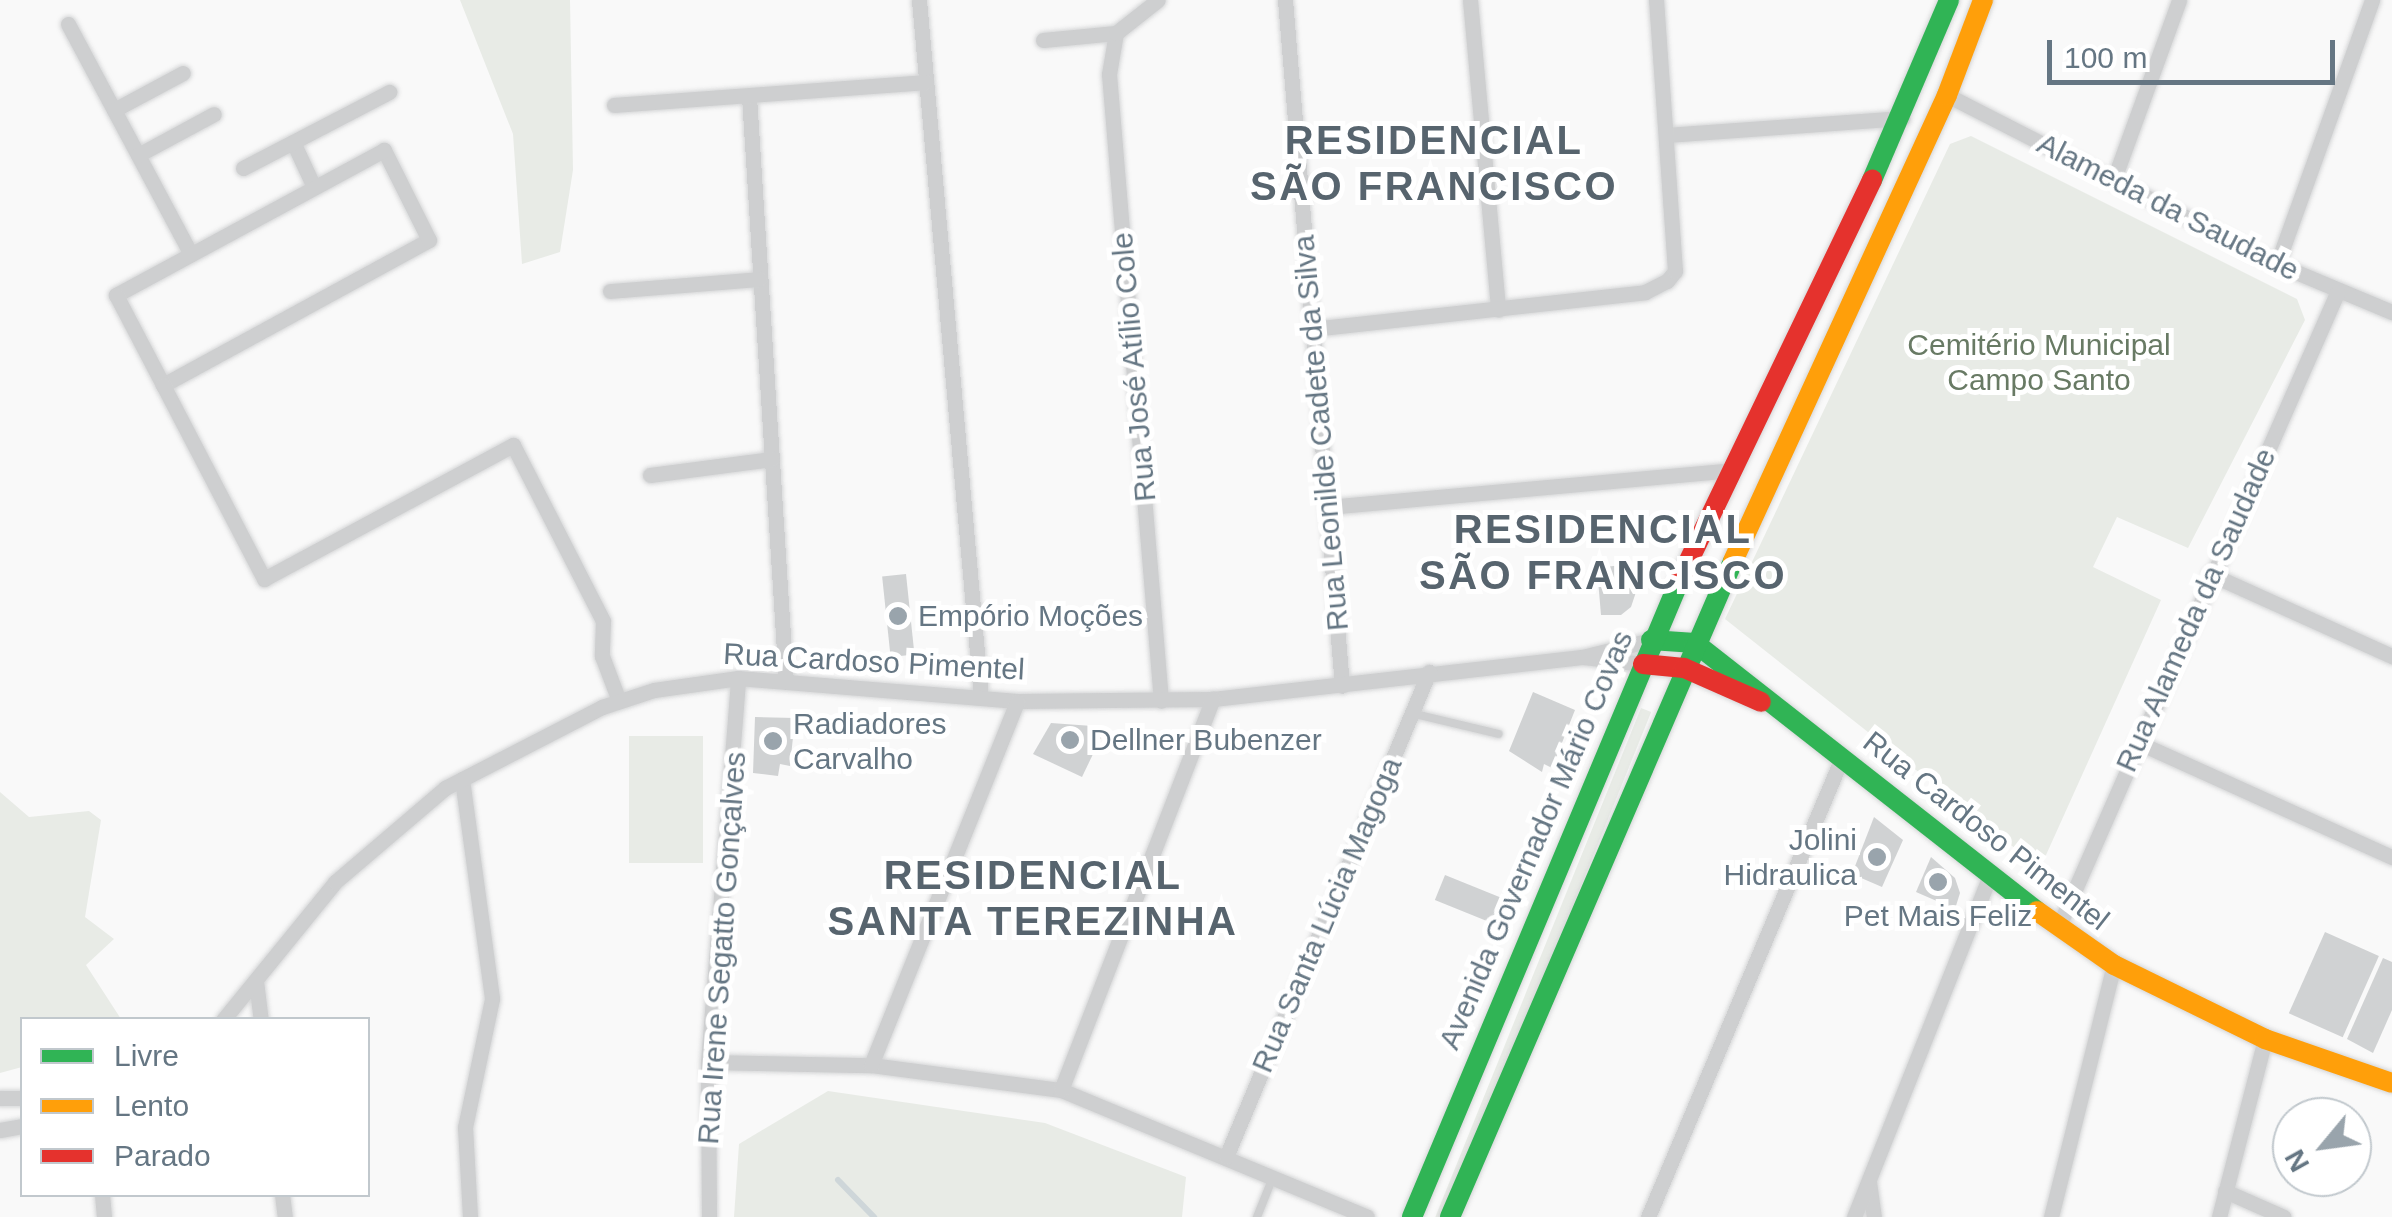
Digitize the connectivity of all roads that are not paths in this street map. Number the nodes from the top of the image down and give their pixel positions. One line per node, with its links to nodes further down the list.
1 (920, 0): 14 (street)
2 (1158, 0): 11 (street)
3 (1285, 0): 35 (street, Rua Leonilde Cadete da Silva)
4 (1470, 0): 33 (street)
5 (1656, 0): 22 (street)
6 (1949, 0): 21 (main road, Avenida Governador Mário Covas)
7 (1983, 0): 16 (main road)
8 (2179, 0): 26 (street)
9 (2372, 0): 29 (street)
10 (68, 24): 19 (street)
11 (1116, 33): 12 (street); 56 (street, Rua José Atílio Cole)
12 (1043, 40)
13 (183, 73): 19 (street)
14 (926, 82): 17 (street); 52 (street)
15 (389, 92): 23 (street)
16 (1947, 94): 26 (street, Alameda da Saudade); 43 (main road)
17 (748, 96): 18 (street); 30 (street)
18 (614, 105)
19 (114, 110): 24 (street)
20 (214, 114): 24 (street)
21 (1902, 118): 22 (street); 38 (main road, Avenida Governador Mário Covas)
22 (1668, 135): 33 (street)
23 (293, 142): 25 (street); 27 (street)
24 (138, 155): 28 (street)
25 (243, 168)
26 (2114, 179): 29 (street, Alameda da Saudade)
27 (314, 187): 28 (street); 36 (street)
28 (192, 254): 36 (street)
29 (2277, 264): 32 (street, Alameda da Saudade)
30 (760, 278): 31 (street); 37 (street)
31 (610, 291)
32 (2338, 293): 34 (street, Alameda da Saudade); 41 (street, Rua Alameda da Saudade)
33 (1498, 310): 35 (street)
34 (2392, 312)
35 (1312, 329): 40 (street, Rua Leonilde Cadete da Silva)
36 (163, 385): 55 (street)
37 (772, 459): 39 (street); 50 (street)
38 (1730, 470): 40 (street); 42 (main road, Avenida Governador Mário Covas)
39 (650, 475)
40 (1327, 507): 51 (street, Rua Leonilde Cadete da Silva)
41 (2210, 574): 44 (street); 60 (street, Rua Alameda da Saudade)
42 (1652, 640): 43 (main road, Rua Cardoso Pimentel); 45 (street, Rua Cardoso Pimentel); 46 (main road, Avenida Governador Mário Covas)
43 (1695, 643): 47 (main road); 57 (main road, Rua Cardoso Pimentel)
44 (2392, 656)
45 (1582, 657): 46 (street, Rua Cardoso Pimentel); 48 (street, Rua Cardoso Pimentel)
46 (1643, 664): 47 (main road, Rua Cardoso Pimentel); 83 (main road, Avenida Governador Mário Covas)
47 (1684, 668): 57 (main road, Rua Cardoso Pimentel); 84 (main road)
48 (1428, 672): 51 (street, Rua Cardoso Pimentel); 58 (street, Rua Santa Lúcia Magoga)
49 (738, 678): 50 (street, Rua Cardoso Pimentel); 55 (street, Rua Cardoso Pimentel); 71 (street, Rua Irene Segatto Gonçalves)
50 (786, 682): 52 (street, Rua Cardoso Pimentel)
51 (1342, 686): 53 (street, Rua Cardoso Pimentel)
52 (981, 698): 54 (street, Rua Cardoso Pimentel)
53 (1214, 699): 56 (street, Rua Cardoso Pimentel); 74 (street)
54 (1017, 700): 56 (street, Rua Cardoso Pimentel); 72 (street)
55 (619, 701): 62 (street, Rua Cardoso Pimentel)
56 (1161, 702)
57 (1773, 704): 61 (main road, Rua Cardoso Pimentel)
58 (1411, 714): 59 (lane); 75 (street, Rua Santa Lúcia Magoga)
59 (1499, 734)
60 (2137, 742): 63 (street); 65 (street, Rua Alameda da Saudade)
61 (1842, 757): 64 (main road, Rua Cardoso Pimentel); 85 (street)
62 (462, 778): 67 (street, Rua Cardoso Pimentel); 79 (street)
63 (2392, 857)
64 (1989, 877): 65 (main road, Rua Cardoso Pimentel); 77 (street)
65 (2058, 928): 66 (main road, Rua Cardoso Pimentel)
66 (2114, 965): 70 (main road, Rua Cardoso Pimentel); 88 (street)
67 (256, 980): 68 (street, Rua Cardoso Pimentel); 69 (street)
68 (225, 1017)
69 (260, 1017)
70 (2265, 1039): 73 (main road, Rua Cardoso Pimentel); 78 (street)
71 (708, 1062): 72 (street); 80 (street, Rua Irene Segatto Gonçalves)
72 (871, 1066): 74 (street)
73 (2392, 1083)
74 (1061, 1090): 75 (street)
75 (1226, 1158): 76 (street)
76 (1274, 1178): 81 (lane); 82 (street)
77 (1869, 1182): 86 (street); 87 (street)
78 (2226, 1191): 89 (street); 90 (street)
79 (470, 1217)
80 (709, 1217)
81 (1257, 1217)
82 (1367, 1217)
83 (1412, 1217)
84 (1450, 1217)
85 (1648, 1217)
86 (1854, 1217)
87 (1874, 1217)
88 (2051, 1217)
89 (2219, 1217)
90 (2284, 1217)

